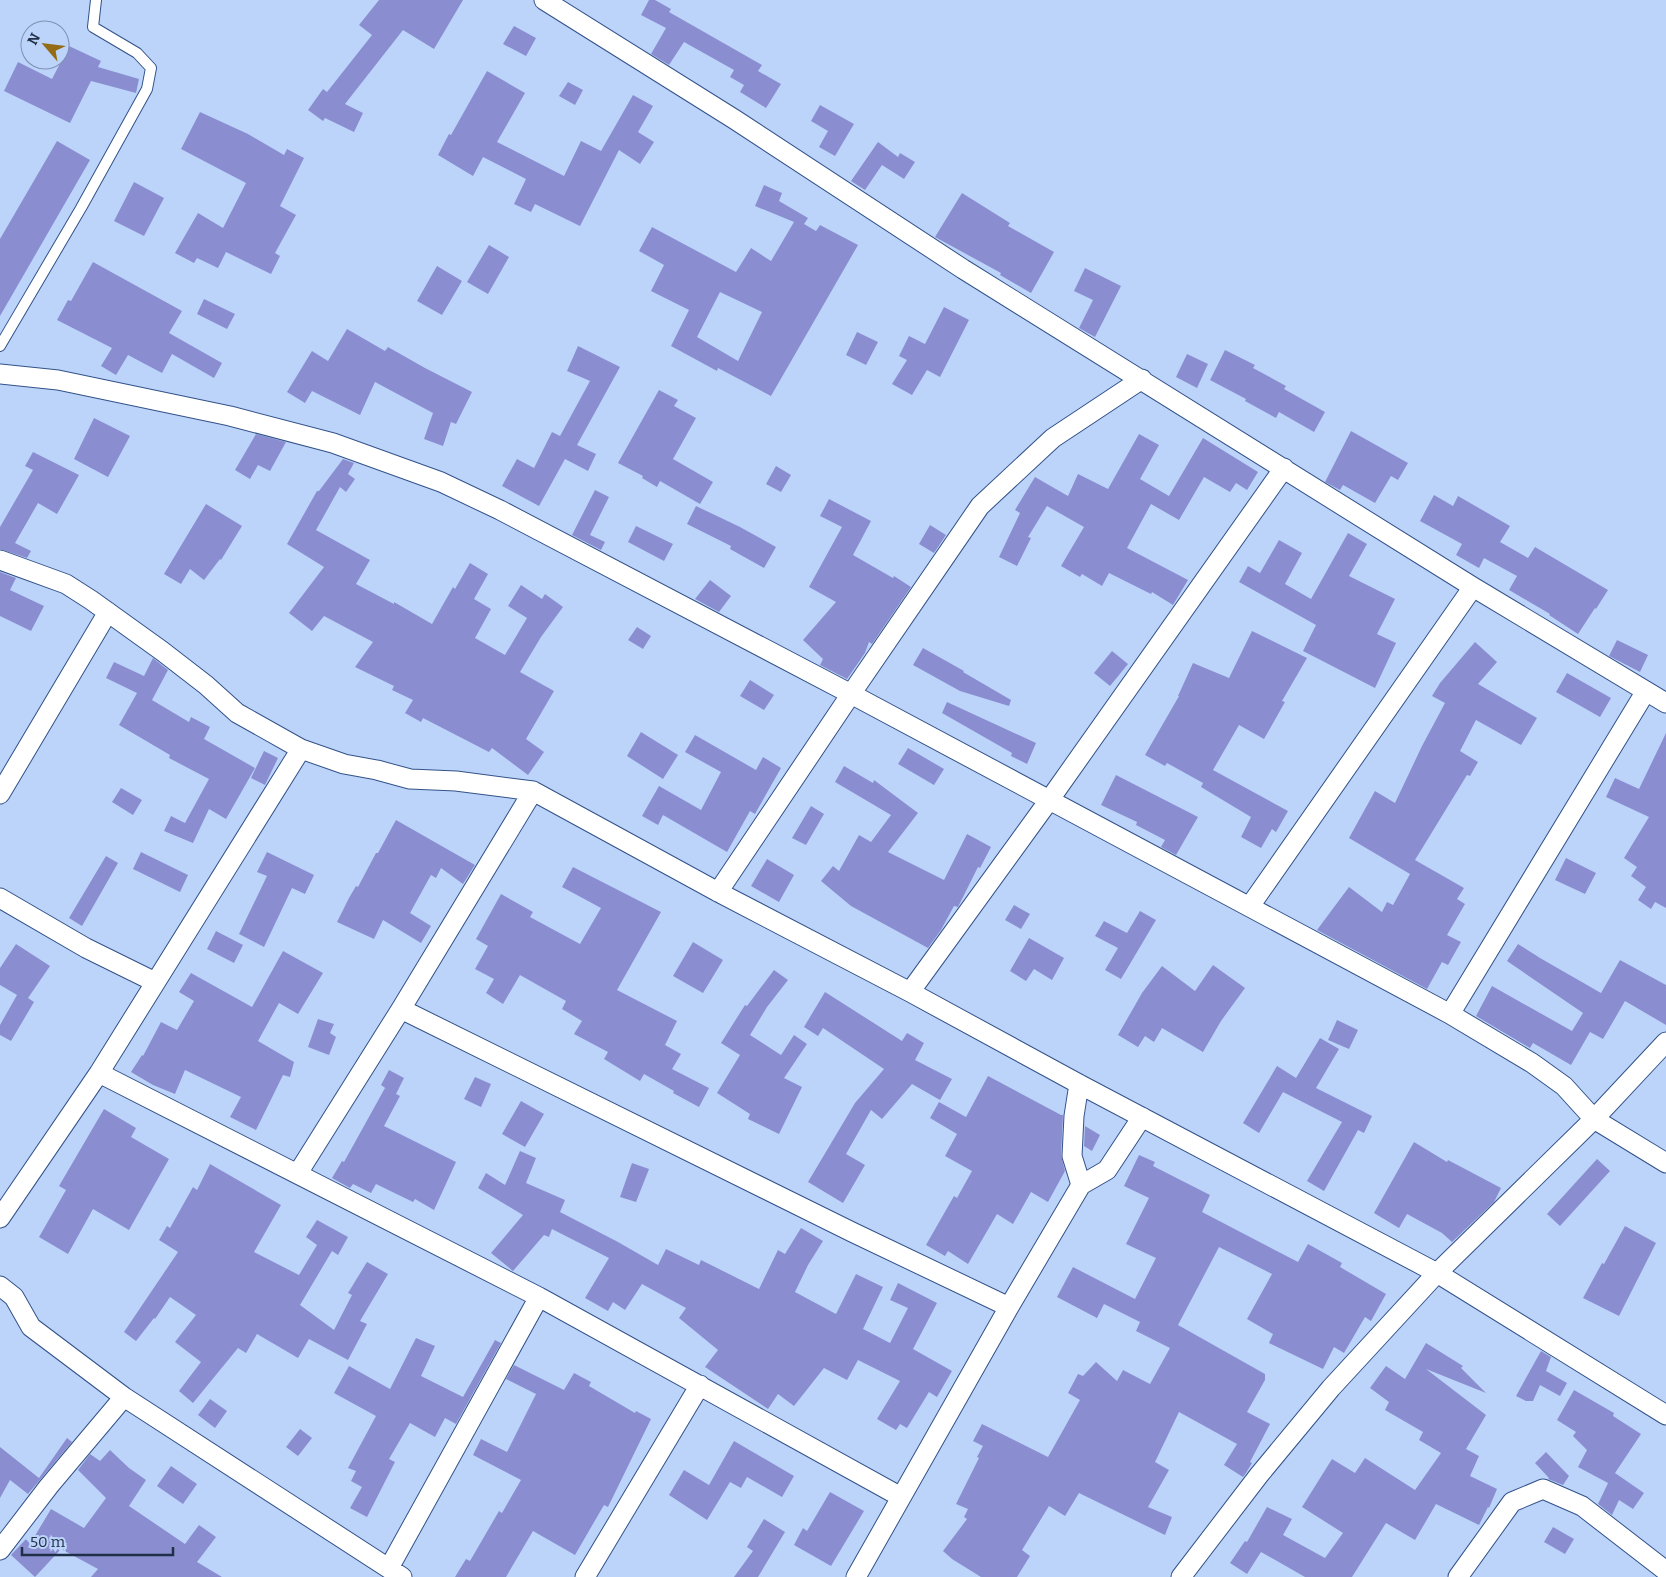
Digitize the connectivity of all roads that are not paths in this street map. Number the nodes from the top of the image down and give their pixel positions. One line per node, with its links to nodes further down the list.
1 (96, 0): 3 (lane)
2 (544, 0): 5 (street)
3 (0, 346)
4 (0, 374): 11 (street)
5 (1142, 379): 6 (street); 11 (street)
6 (1284, 468): 8 (street); 16 (street)
7 (0, 560): 9 (street)
8 (1473, 587): 10 (street); 19 (street)
9 (108, 612): 13 (street); 15 (street)
10 (1646, 691): 12 (street); 23 (street)
11 (851, 694): 16 (street); 17 (street)
12 (1666, 703)
13 (301, 748): 14 (street); 20 (street)
14 (532, 791): 17 (street); 22 (street)
15 (0, 794)
16 (1050, 799): 19 (street); 21 (street)
17 (718, 892): 21 (street)
18 (0, 898): 20 (street)
19 (1250, 906): 23 (street)
20 (155, 982): 25 (street)
21 (910, 992): 26 (street)
22 (402, 1009): 30 (street); 36 (street)
23 (1450, 1014): 28 (street)
24 (1666, 1042): 28 (street)
25 (99, 1073): 30 (street); 32 (street)
26 (1079, 1084): 27 (street); 31 (street)
27 (1142, 1117): 31 (street); 33 (street)
28 (1594, 1119): 29 (street); 33 (street)
29 (1666, 1163)
30 (298, 1173): 35 (street)
31 (1081, 1186): 36 (street)
32 (0, 1218)
33 (1437, 1273): 39 (street); 46 (street)
34 (0, 1286): 38 (street)
35 (539, 1297): 37 (street); 43 (street)
36 (1009, 1307): 40 (street)
37 (700, 1386): 40 (street); 44 (street)
38 (124, 1397): 41 (street); 43 (street)
39 (1666, 1415)
40 (901, 1497): 45 (street)
41 (0, 1550)
42 (1666, 1571): 47 (street)
43 (396, 1572)
44 (585, 1577)
45 (856, 1577)
46 (1181, 1577)
47 (1458, 1577)

